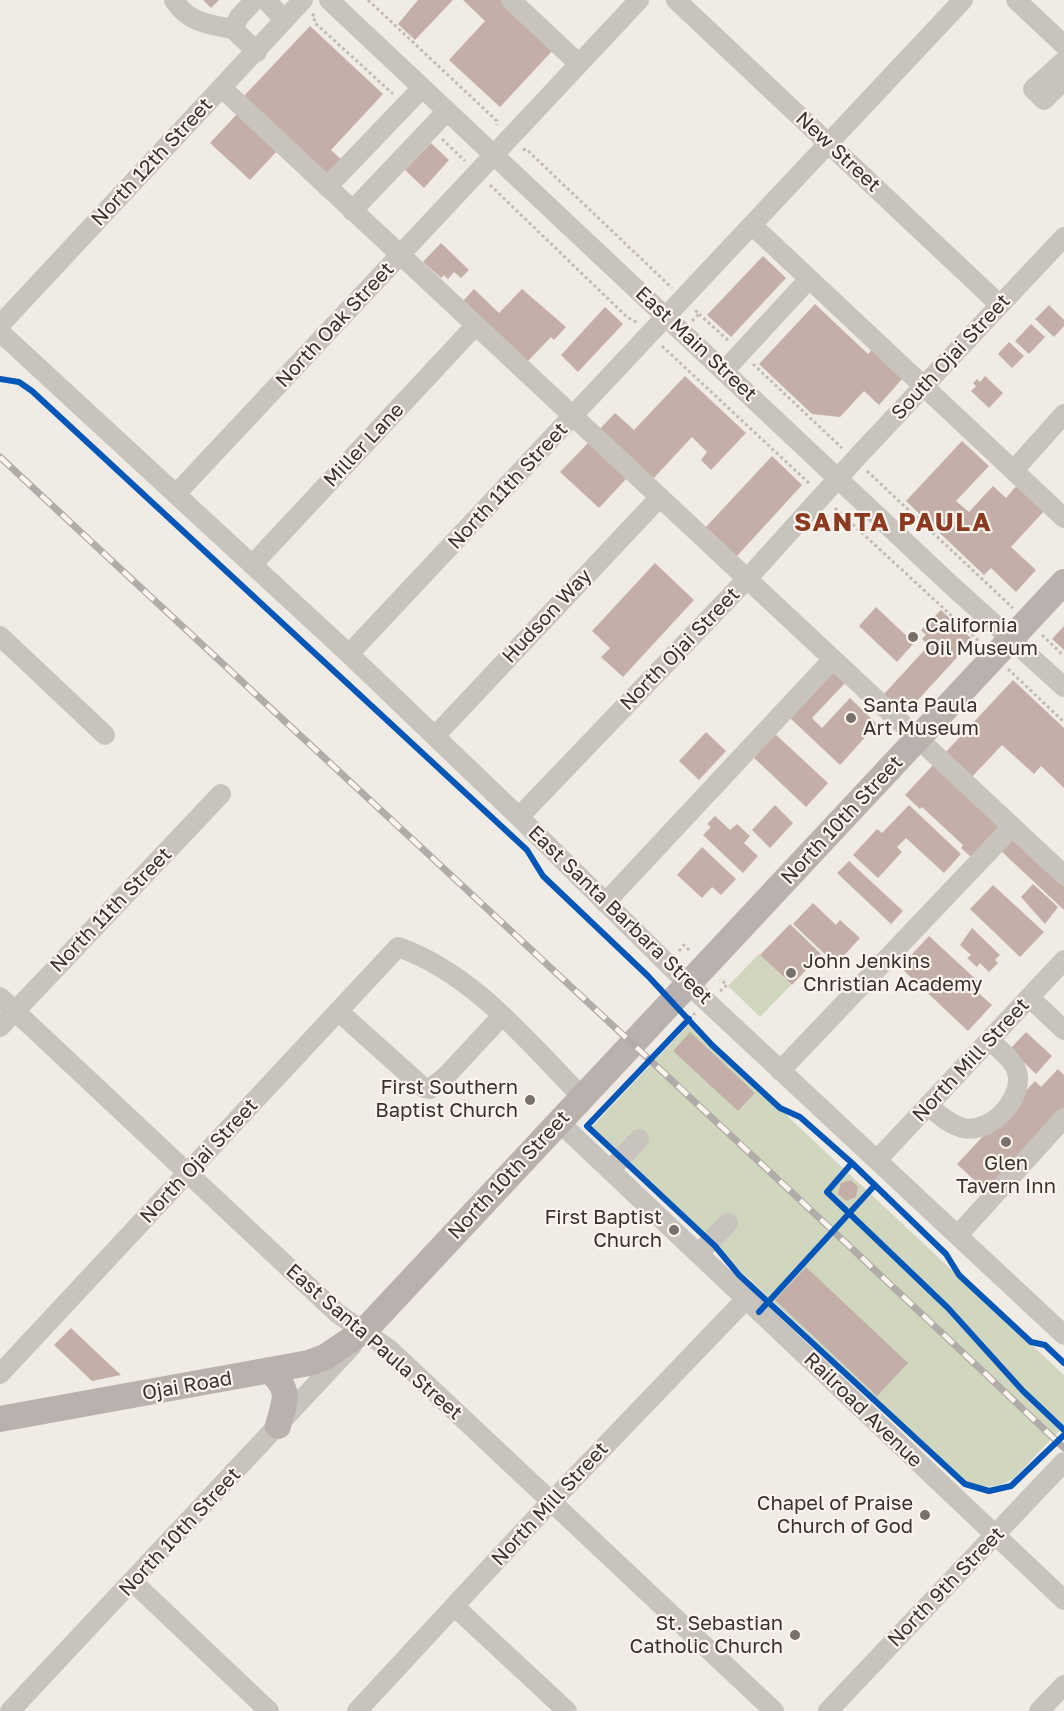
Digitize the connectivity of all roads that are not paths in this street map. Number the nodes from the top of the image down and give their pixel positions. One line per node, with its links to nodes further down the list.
1 (174, 0): 12 (street)
2 (255, 0): 12 (street)
3 (266, 0): 11 (street)
4 (303, 0): 11 (street, North 12th Street)
5 (329, 0): 19 (street, East Main Street)
6 (511, 0): 16 (street)
7 (639, 0): 16 (street, North Oak Street)
8 (676, 0): 21 (street, New Street)
9 (963, 0): 21 (street, North 11th Street)
10 (1021, 2): 13 (street)
11 (284, 20): 14 (street, North 12th Street)
12 (233, 29): 14 (street)
13 (1064, 45)
14 (257, 52): 18 (street, North 12th Street)
15 (1064, 61): 17 (street)
16 (579, 64): 22 (street, North Oak Street)
17 (1064, 80)
18 (222, 88): 23 (street); 31 (street, North 12th Street)
19 (422, 88): 20 (street, East Main Street); 23 (street)
20 (447, 111): 22 (street, East Main Street); 24 (street)
21 (829, 144): 25 (street, North 11th Street); 29 (street, New Street)
22 (494, 155): 27 (street, North Oak Street); 30 (street, East Main Street)
23 (327, 187): 24 (street)
24 (352, 211): 27 (street)
25 (753, 226): 28 (street); 30 (street, North 11th Street)
26 (1064, 237): 29 (street, South Ojai Street)
27 (401, 255): 32 (street); 40 (street, North Oak Street)
28 (809, 279): 34 (street); 35 (street)
29 (1000, 305): 35 (street, South Ojai Street)
30 (666, 317): 34 (street, East Main Street); 37 (street, North 11th Street)
31 (0, 324)
32 (476, 325): 37 (street); 43 (street, Miller Lane)
33 (0, 332): 40 (street, East Santa Barbara Street)
34 (724, 371): 39 (street, East Main Street)
35 (923, 386): 38 (street); 39 (street, South Ojai Street)
36 (1064, 414): 38 (street)
37 (573, 416): 41 (street); 48 (street, North 11th Street)
38 (1014, 470): 42 (street)
39 (838, 478): 44 (street, North Ojai Street); 47 (street, East Main Street)
40 (176, 494): 43 (street, East Santa Barbara Street)
41 (660, 497): 44 (street); 52 (street, Hudson Way)
42 (1064, 518)
43 (252, 565): 48 (street, East Santa Barbara Street)
44 (747, 579): 49 (street); 55 (street, North Ojai Street)
45 (1064, 582): 47 (main road, North 10th Street)
46 (0, 636): 51 (street)
47 (1002, 648): 50 (street, East Main Street); 53 (main road, North 10th Street)
48 (349, 654): 52 (street, East Santa Barbara Street)
49 (833, 659): 53 (street); 58 (street)
50 (1064, 687)
51 (105, 735)
52 (435, 736): 55 (street, East Santa Barbara Street)
53 (916, 740): 56 (street); 60 (main road, North 10th Street)
54 (221, 794): 63 (street, North 11th Street)
55 (519, 816): 58 (street, East Santa Barbara Street)
56 (1012, 827): 57 (street); 69 (street)
57 (1064, 875)
58 (605, 903): 60 (street, East Santa Barbara Street)
59 (1064, 960): 62 (street, North Mill Street)
60 (679, 992): 69 (street, East Santa Barbara Street); 70 (main road, North 10th Street)
61 (0, 997): 63 (street, East Santa Paula Street)
62 (1030, 998): 67 (street); 68 (street, North Mill Street)
63 (15, 1011): 66 (street, North 11th Street); 77 (street, East Santa Paula Street)
64 (338, 1011): 65 (street, North Ojai Street); 65 (street); 77 (street, North Ojai Street)
65 (501, 1017): 70 (street)
66 (0, 1027)
67 (1064, 1030)
68 (989, 1040): 71 (street, North Mill Street); 71 (street)
69 (780, 1071): 75 (street, East Santa Barbara Street)
70 (582, 1097): 73 (main road, North 10th Street)
71 (928, 1105): 75 (street, North Mill Street)
72 (1064, 1118): 79 (street)
73 (558, 1121): 76 (street, Railroad Avenue); 82 (main road, North 10th Street)
74 (639, 1139): 76 (street)
75 (878, 1159): 79 (street, East Santa Barbara Street)
76 (611, 1169): 80 (street, Railroad Avenue)
77 (188, 1173): 82 (street, East Santa Paula Street); 85 (street, North Ojai Street)
78 (728, 1223): 80 (street)
79 (958, 1235): 83 (street, East Santa Barbara Street)
80 (699, 1253): 81 (street, Railroad Avenue)
81 (746, 1299): 89 (street, North Mill Street); 90 (street, Railroad Avenue)
82 (364, 1330): 84 (main road, Ojai Road); 87 (street, North 10th Street); 89 (street, East Santa Paula Street)
83 (1064, 1335)
84 (269, 1370): 86 (main road, Ojai Road); 87 (main road)
85 (0, 1374)
86 (0, 1419)
87 (278, 1426): 91 (street, North 10th Street)
88 (1064, 1462): 90 (street, North 9th Street)
89 (551, 1502): 93 (street, North Mill Street); 99 (street, East Santa Paula Street)
90 (995, 1536): 92 (street, Railroad Avenue); 100 (street, North 9th Street)
91 (133, 1582): 95 (street, North 10th Street); 96 (street)
92 (1064, 1600)
93 (453, 1606): 97 (street, North Mill Street); 98 (street)
94 (1064, 1685): 101 (street)
95 (10, 1711)
96 (268, 1711)
97 (357, 1711)
98 (567, 1711)
99 (774, 1711)
100 (828, 1711)
101 (1039, 1711)

